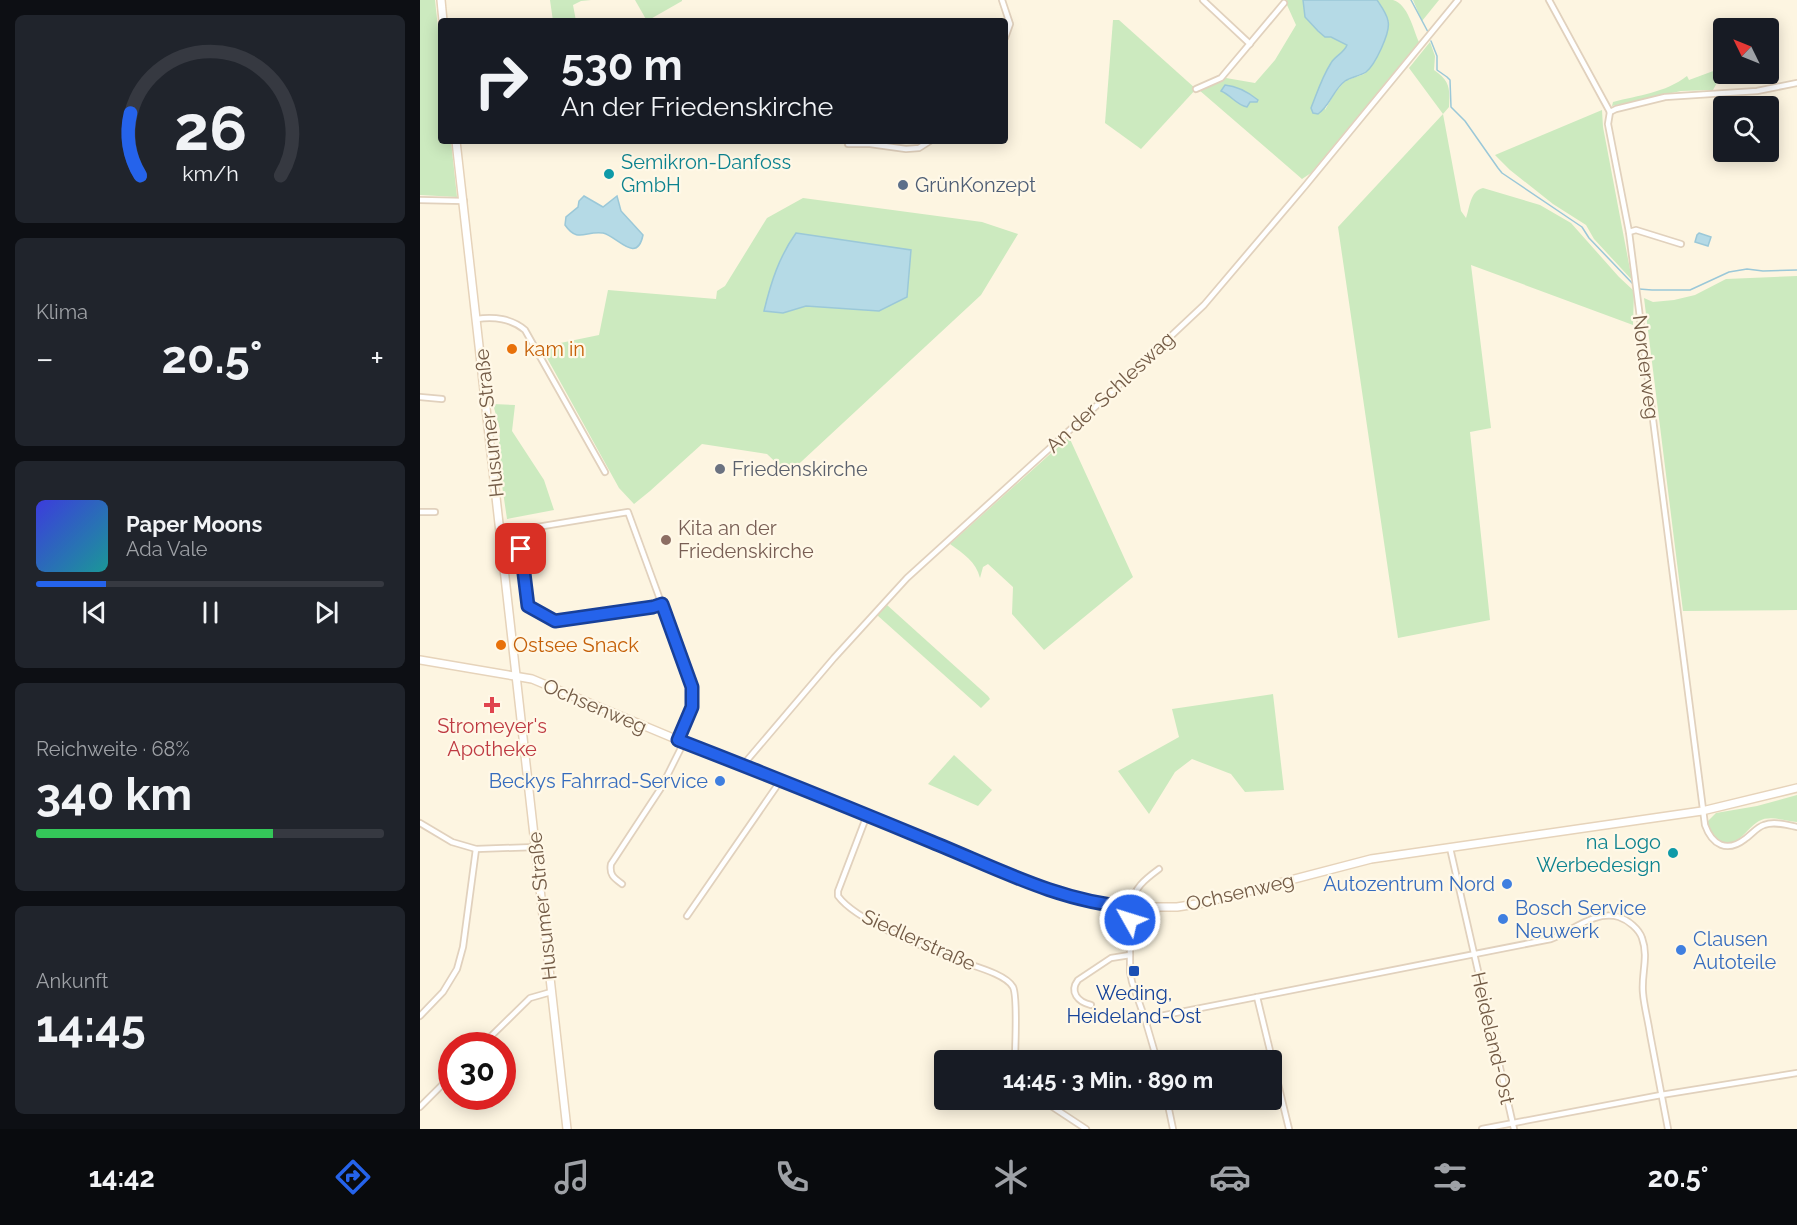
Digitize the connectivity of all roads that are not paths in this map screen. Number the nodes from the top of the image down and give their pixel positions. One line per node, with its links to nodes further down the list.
1 (441, 0): 7 (main road)
2 (1002, 0): 8 (street)
3 (1203, 0): 9 (street)
4 (1458, 0): 32 (street, An der Schleswag)
5 (1549, 0): 12 (street)
6 (1284, 3): 9 (street)
7 (443, 18)
8 (1008, 18)
9 (1250, 44): 11 (street)
10 (1797, 83): 12 (street)
11 (1196, 89)
12 (1610, 112): 20 (street, Norderweg)
13 (456, 144): 19 (main road, Husumer Straße)
14 (848, 144): 16 (street)
15 (870, 144): 17 (street)
16 (870, 144)
17 (925, 144)
18 (420, 200): 19 (street)
19 (464, 201): 22 (main road, Husumer Straße)
20 (1629, 232): 21 (street); 35 (street, Norderweg)
21 (1681, 244)
22 (477, 319): 25 (street); 30 (main road, Husumer Straße)
23 (420, 397): 24 (street)
24 (442, 399)
25 (605, 472)
26 (420, 512): 27 (street)
27 (435, 512)
28 (662, 604): 28 (street); 31 (street)
29 (420, 660): 30 (main road, Ochsenweg)
30 (516, 676): 31 (main road, Ochsenweg); 39 (main road, Husumer Straße)
31 (681, 741): 32 (main road, Ochsenweg); 43 (street)
32 (742, 765): 33 (main road, Ochsenweg)
33 (781, 780): 36 (main road, Ochsenweg); 45 (street)
34 (1797, 788): 35 (main road, Ochsenweg)
35 (1702, 811): 38 (street); 40 (main road, Ochsenweg)
36 (867, 815): 44 (main road, Ochsenweg); 54 (street, Siedlerstraße)
37 (420, 823): 41 (street)
38 (1797, 827)
39 (536, 847): 41 (street); 48 (main road, Husumer Straße)
40 (1450, 848): 44 (main road, Ochsenweg); 46 (street, Heideland-Ost)
41 (476, 849): 51 (street)
42 (1159, 869): 44 (street)
43 (622, 884)
44 (1130, 907): 47 (street)
45 (687, 916)
46 (1474, 954): 49 (street, Heideland-Ost); 58 (street); 62 (street, Heideland-Ost)
47 (1130, 956): 50 (street); 52 (street)
48 (551, 992): 53 (street); 63 (main road, Husumer Straße)
49 (1257, 997): 52 (street, Heideland-Ost); 66 (street)
50 (1091, 1005)
51 (420, 1016)
52 (1145, 1019): 55 (street)
53 (495, 1032)
54 (1015, 1050)
55 (1153, 1050)
56 (1797, 1073): 58 (street)
57 (438, 1089): 59 (street)
58 (1662, 1095): 62 (street); 68 (street)
59 (420, 1107)
60 (1057, 1110): 64 (street)
61 (1169, 1110): 65 (street)
62 (1513, 1126): 67 (street, Heideland-Ost)
63 (567, 1129)
64 (1086, 1129)
65 (1173, 1129)
66 (1289, 1129)
67 (1482, 1129)
68 (1668, 1129)

